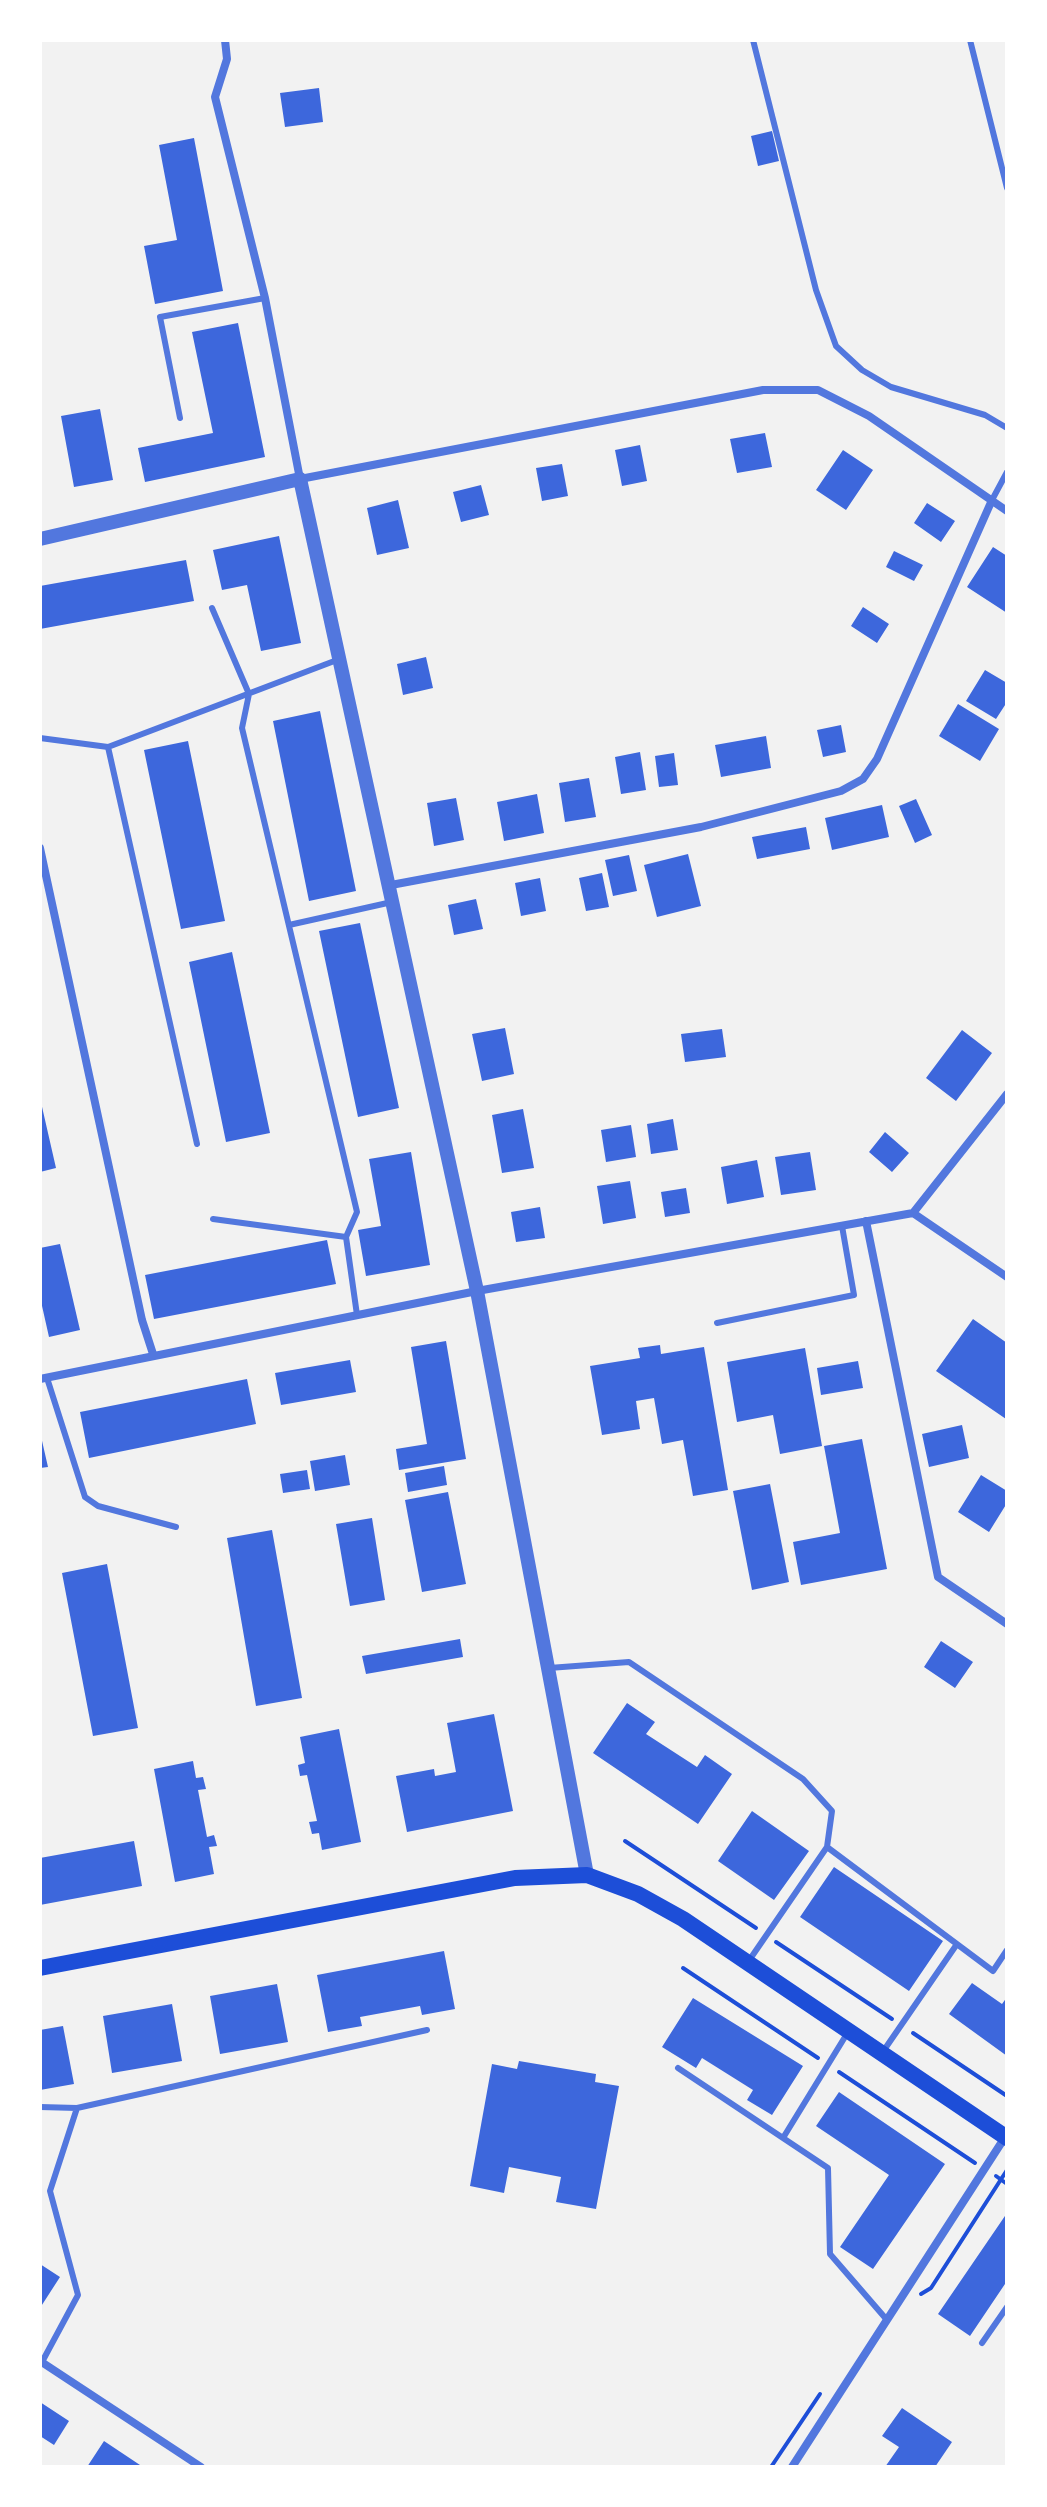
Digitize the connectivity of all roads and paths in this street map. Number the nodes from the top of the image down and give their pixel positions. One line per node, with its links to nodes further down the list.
1 (225, 40): 5 (street)
2 (753, 40): 7 (lane)
3 (970, 40): 4 (lane)
4 (1007, 188)
5 (265, 298): 6 (lane); 9 (street)
6 (180, 418)
7 (1007, 428)
8 (1007, 472): 10 (lane)
9 (300, 479): 10 (street); 12 (street); 14 (street)
10 (992, 500): 11 (street); 19 (street)
11 (1007, 511)
12 (40, 539)
13 (212, 608): 15 (lane)
14 (341, 659): 15 (lane); 19 (street)
15 (249, 694): 17 (lane); 21 (lane)
16 (40, 738): 17 (lane)
17 (108, 747): 23 (lane)
18 (40, 848): 33 (street)
19 (391, 885): 20 (street)
20 (395, 902): 21 (lane); 30 (street)
21 (289, 925): 28 (lane)
22 (1007, 1094): 24 (street)
23 (197, 1144)
24 (913, 1213): 26 (street); 29 (street)
25 (213, 1219): 28 (lane)
26 (866, 1221): 27 (street); 36 (street)
27 (842, 1226): 30 (street); 32 (lane)
28 (346, 1237): 31 (lane)
29 (1007, 1277)
30 (477, 1291): 31 (street); 37 (street)
31 (357, 1315): 33 (street)
32 (717, 1323)
33 (153, 1354): 34 (street)
34 (44, 1378): 35 (lane)
35 (176, 1527)
36 (1007, 1624)
37 (549, 1668): 39 (lane); 40 (street)
38 (625, 1841): 41 (path)
39 (827, 1847): 41 (lane); 42 (lane)
40 (587, 1875): 44 (main road); 45 (main road)
41 (767, 1935): 44 (lane); 47 (path)
42 (957, 1944): 43 (lane); 47 (lane)
43 (1007, 1950)
44 (748, 1962): 49 (main road)
45 (40, 1968)
46 (683, 1968): 51 (path)
47 (901, 2025): 50 (lane); 53 (path)
48 (427, 2030): 55 (lane)
49 (849, 2031): 50 (main road); 51 (lane)
50 (882, 2053): 56 (main road)
51 (828, 2065): 57 (lane); 58 (path)
52 (678, 2068): 57 (lane)
53 (1007, 2096)
54 (40, 2107): 55 (lane)
55 (77, 2108): 66 (lane)
56 (1006, 2136): 58 (street)
57 (783, 2138): 64 (lane)
58 (985, 2169): 60 (path); 63 (street)
59 (1007, 2170): 60 (path)
60 (1001, 2179): 61 (path); 63 (path)
61 (1007, 2184)
62 (1007, 2307): 65 (lane)
63 (894, 2309): 64 (street)
64 (887, 2320): 68 (street)
65 (982, 2343)
66 (41, 2362): 67 (street)
67 (201, 2467)
68 (792, 2467)

